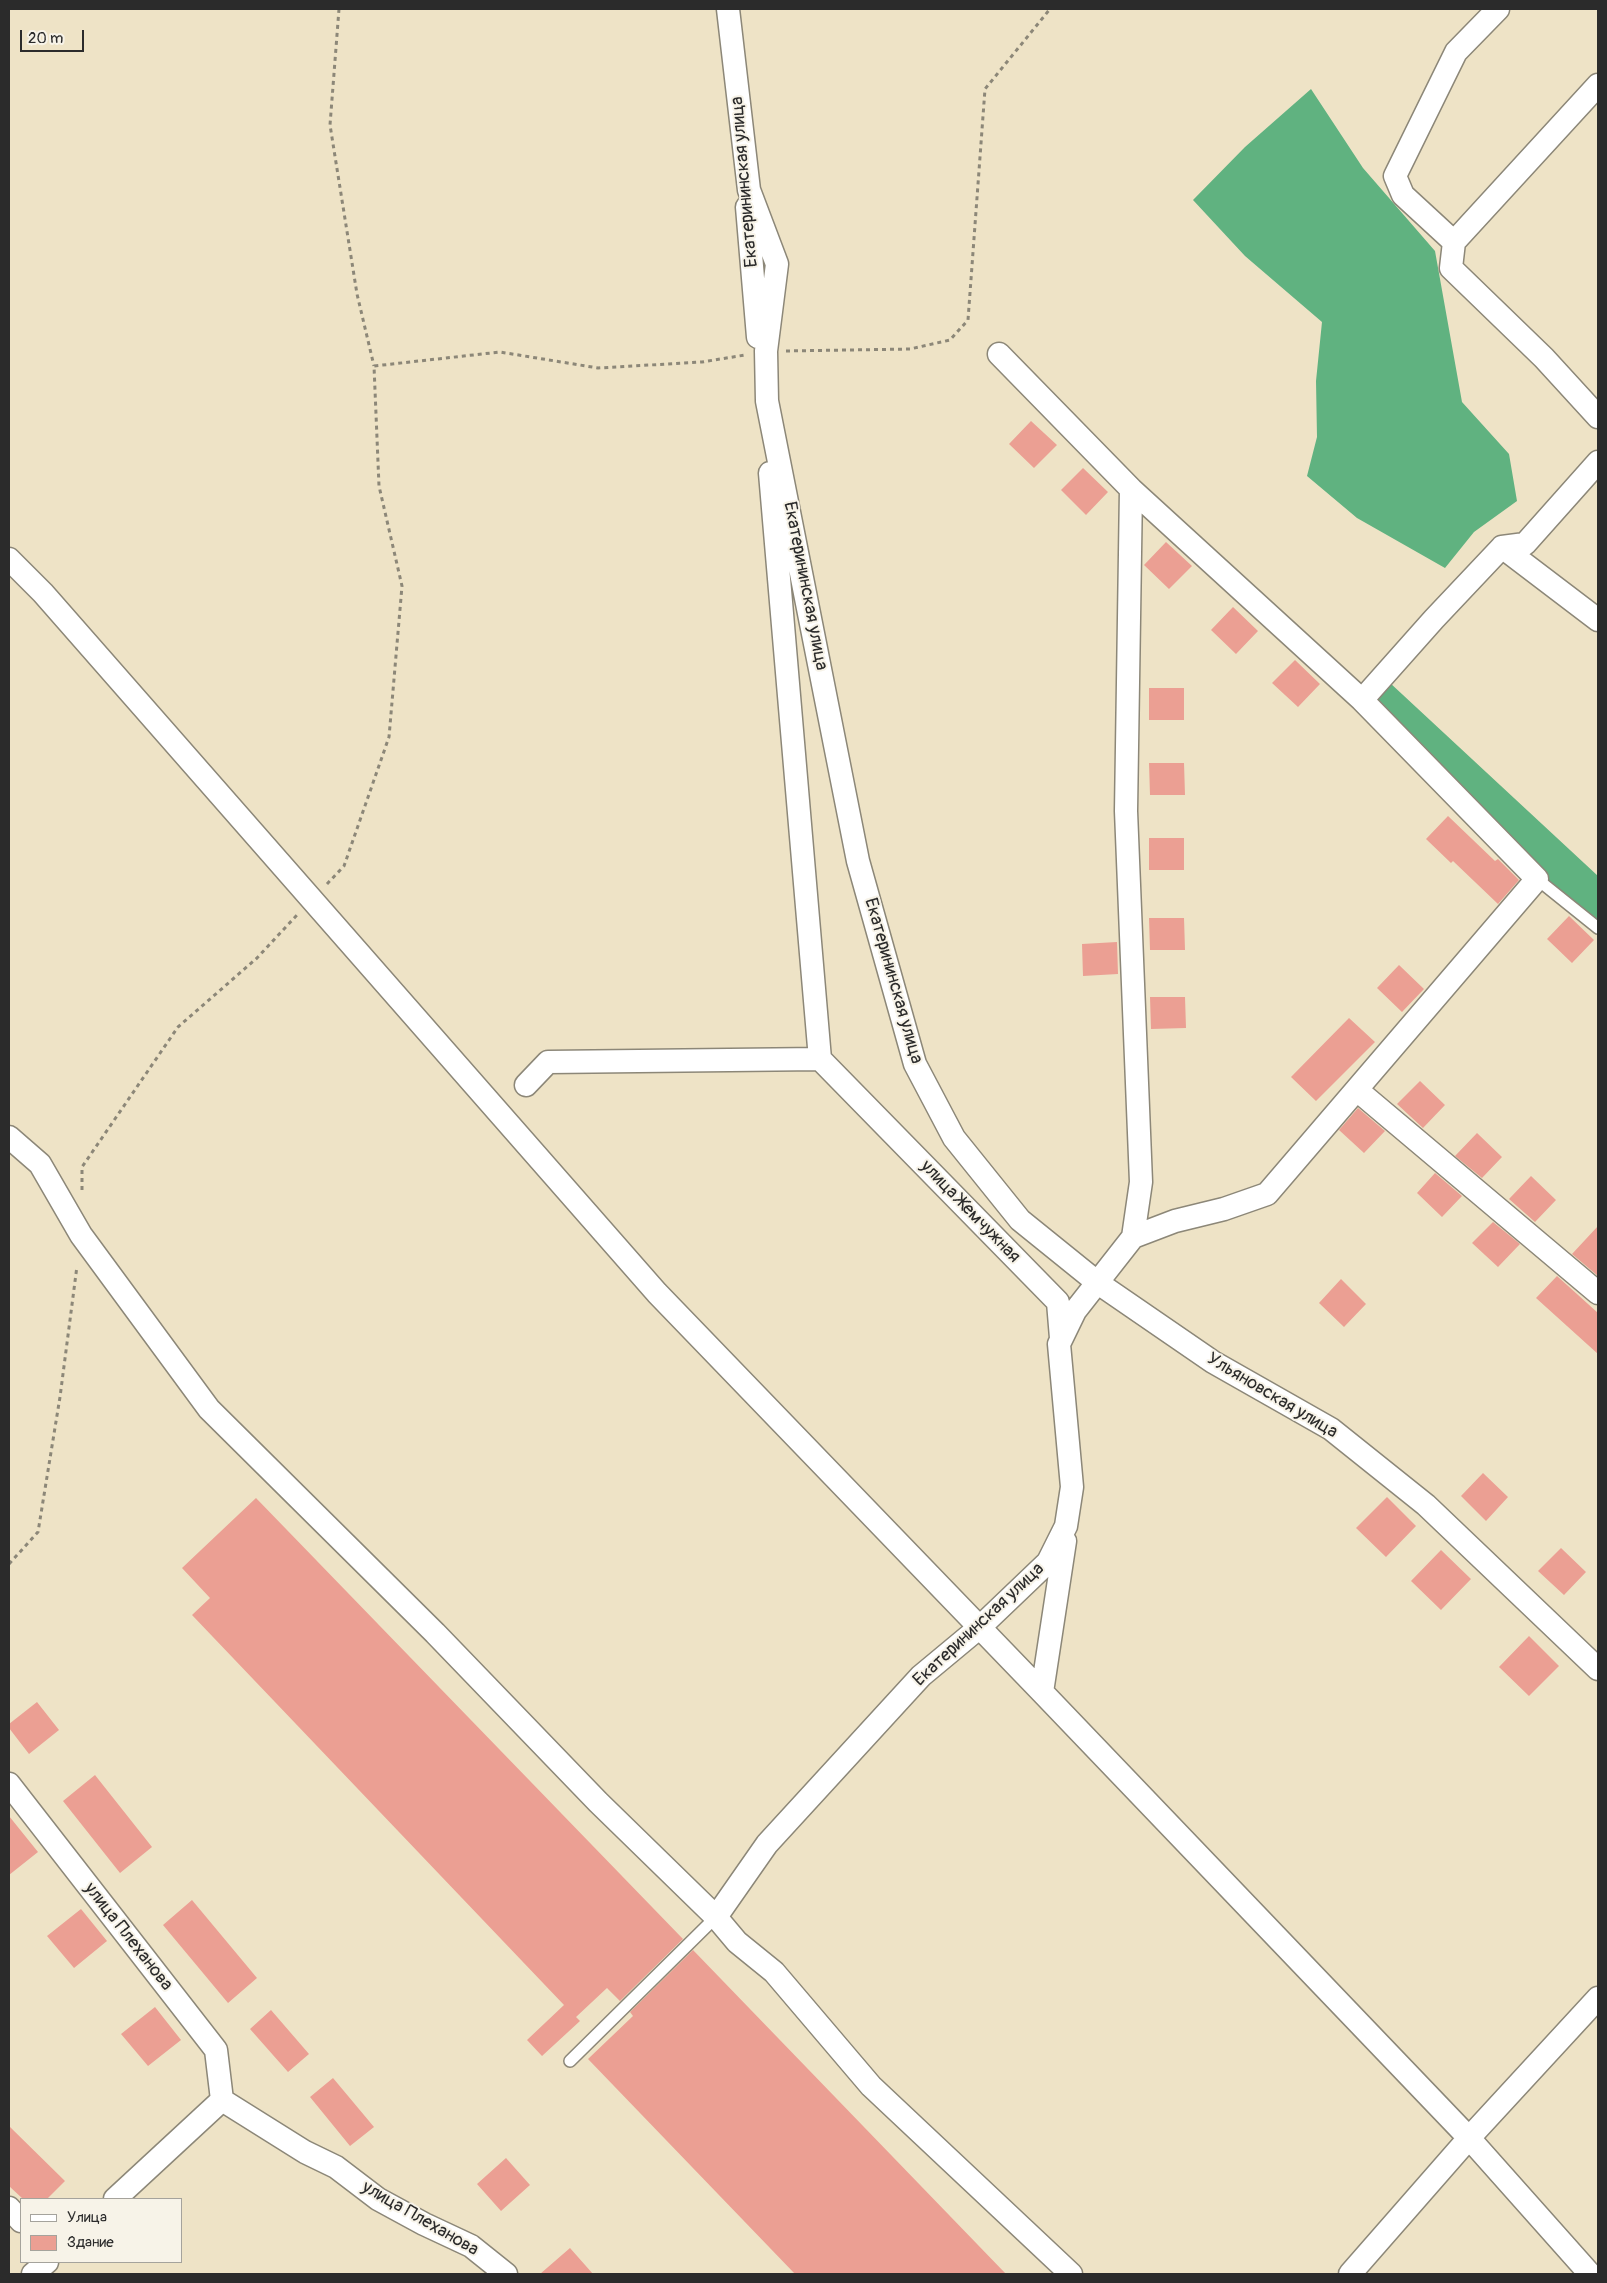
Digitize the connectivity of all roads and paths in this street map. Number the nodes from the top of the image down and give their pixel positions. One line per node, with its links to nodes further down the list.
1 (339, 9): 9 (path)
2 (729, 9): 7 (street, Екатерининская улица); 20 (street, Екатерининская улица)
3 (1050, 9): 7 (path)
4 (1498, 9): 6 (street)
5 (1598, 85): 6 (street)
6 (1454, 242): 10 (street)
7 (766, 351): 9 (path); 25 (street, Екатерининская улица)
8 (999, 354): 12 (street)
9 (374, 366): 18 (path)
10 (1598, 417)
11 (1598, 462): 13 (street)
12 (1131, 489): 16 (street); 27 (street)
13 (1502, 547): 15 (street); 16 (street)
14 (9, 559): 18 (street)
15 (1598, 620)
16 (1362, 700): 17 (street)
17 (1537, 879): 19 (lane); 22 (street)
18 (312, 900): 24 (path); 32 (street)
19 (1598, 928)
20 (820, 1059): 21 (street); 30 (street, улица Жемчужная)
21 (526, 1084)
22 (1357, 1090): 27 (street); 29 (street)
23 (9, 1137): 26 (street)
24 (82, 1196)
25 (1020, 1220): 28 (street, Ульяновская улица)
26 (81, 1235): 31 (path); 36 (street)
27 (1133, 1237): 28 (street, Екатерининская улица)
28 (1098, 1283): 30 (street, Екатерининская улица); 33 (street, Ульяновская улица)
29 (1598, 1293)
30 (1072, 1487): 32 (street, Екатерининская улица); 34 (street, улица Жемчужная)
31 (9, 1564)
32 (980, 1628): 34 (street); 36 (street, Екатерининская улица)
33 (1598, 1669)
34 (1042, 1692): 40 (street)
35 (9, 1784): 39 (street, улица Плеханова)
36 (716, 1918): 38 (lane); 47 (street)
37 (1598, 1998): 40 (street)
38 (570, 2061)
39 (222, 2100): 41 (street); 46 (street, улица Плеханова)
40 (1469, 2138): 48 (street); 49 (street)
41 (116, 2198)
42 (9, 2208): 43 (street)
43 (20, 2219)
44 (47, 2263): 45 (street)
45 (33, 2274)
46 (506, 2274)
47 (1071, 2274)
48 (1350, 2274)
49 (1590, 2274)

